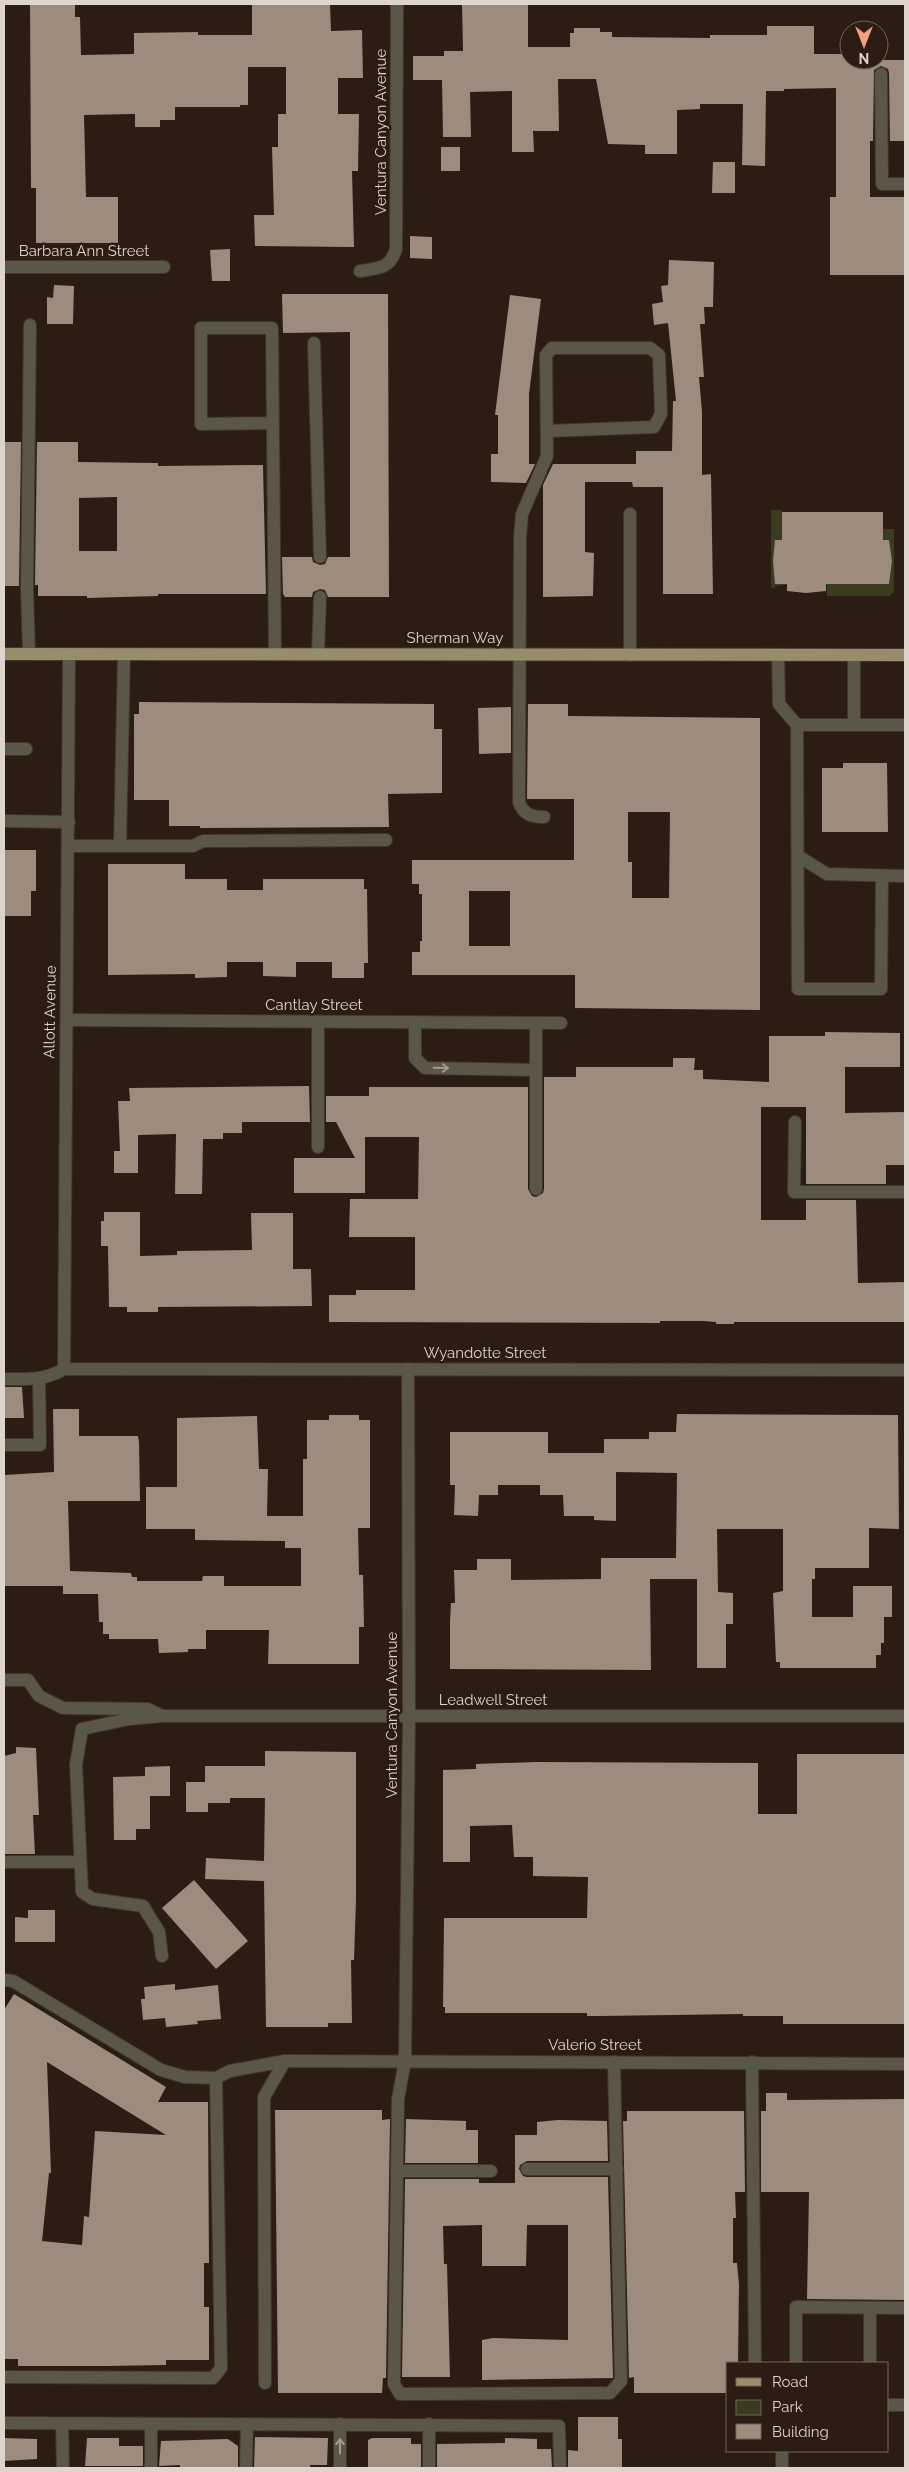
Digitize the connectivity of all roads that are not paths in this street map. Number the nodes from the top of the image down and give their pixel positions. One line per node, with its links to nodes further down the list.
1 (397, 4): 6 (street, Ventura Canyon Avenue)
2 (881, 74): 3 (street)
3 (905, 184)
4 (4, 267): 5 (street, Barbara Ann Street)
5 (164, 267)
6 (360, 271)
7 (30, 326): 15 (street)
8 (314, 343): 12 (street)
9 (272, 423): 9 (street); 16 (street)
10 (547, 431): 10 (street); 20 (street)
11 (630, 514): 21 (street)
12 (320, 557)
13 (320, 597): 17 (street)
14 (4, 654): 15 (main road, Sherman Way)
15 (30, 654): 18 (main road, Sherman Way)
16 (275, 654): 17 (main road, Sherman Way); 19 (main road, Sherman Way)
17 (318, 654): 20 (main road, Sherman Way)
18 (69, 655): 19 (main road, Sherman Way); 32 (street, Allott Avenue)
19 (124, 655): 34 (street)
20 (518, 655): 21 (main road, Sherman Way); 30 (street)
21 (630, 655): 22 (main road, Sherman Way)
22 (778, 655): 23 (main road, Sherman Way); 25 (street)
23 (854, 655): 24 (main road, Sherman Way); 26 (street)
24 (905, 655)
25 (797, 724): 26 (street); 36 (street)
26 (854, 724): 27 (street)
27 (905, 725)
28 (4, 750): 29 (street)
29 (26, 750)
30 (544, 817)
31 (4, 821): 32 (street)
32 (69, 822): 35 (street, Allott Avenue)
33 (386, 840): 34 (street)
34 (120, 845): 35 (street)
35 (68, 846): 39 (street, Allott Avenue)
36 (798, 856): 37 (street); 37 (street)
37 (882, 876): 38 (street)
38 (905, 876)
39 (67, 1020): 40 (street, Cantlay Street); 49 (street, Allott Avenue)
40 (318, 1022): 41 (street, Cantlay Street); 46 (street)
41 (415, 1022): 42 (street, Cantlay Street); 44 (street, one-way to 44)
42 (536, 1023): 43 (street, Cantlay Street); 44 (street)
43 (561, 1023)
44 (536, 1070): 47 (street)
45 (794, 1122): 48 (street)
46 (318, 1147)
47 (536, 1189)
48 (905, 1192)
49 (64, 1368): 50 (street, Wyandotte Street); 53 (street)
50 (408, 1368): 51 (street, Wyandotte Street); 57 (street, Ventura Canyon Avenue)
51 (905, 1370)
52 (4, 1379): 53 (street)
53 (40, 1379): 54 (street)
54 (4, 1445)
55 (4, 1680): 56 (street)
56 (162, 1716): 57 (street, Leadwell Street); 60 (street, Leadwell Street)
57 (409, 1716): 58 (street, Leadwell Street); 64 (street, Ventura Canyon Avenue)
58 (905, 1716)
59 (4, 1862): 60 (street)
60 (80, 1862): 61 (street)
61 (162, 1956)
62 (4, 1980): 68 (street)
63 (285, 2061): 64 (street, Valerio Street); 68 (street, Valerio Street); 79 (street)
64 (405, 2061): 65 (street, Valerio Street); 71 (street, Ventura Canyon Avenue)
65 (614, 2062): 66 (street, Valerio Street); 70 (street)
66 (752, 2062): 67 (street, Valerio Street); 75 (street)
67 (905, 2064)
68 (216, 2078): 78 (street)
69 (527, 2169): 70 (street)
70 (617, 2169): 71 (street, Ventura Canyon Avenue)
71 (397, 2171): 72 (street)
72 (491, 2171)
73 (870, 2308): 74 (street); 76 (street); 77 (street)
74 (905, 2308)
75 (754, 2362)
76 (796, 2362)
77 (870, 2362)
78 (4, 2377)
79 (265, 2383)
80 (889, 2405): 81 (street)
81 (905, 2405)
82 (4, 2423): 83 (street)
83 (62, 2424): 84 (street); 89 (street)
84 (151, 2424): 85 (street); 90 (street)
85 (246, 2424): 86 (street); 91 (street)
86 (340, 2424): 87 (street); 92 (street, one-way to 86)
87 (429, 2424): 93 (street); 94 (street)
88 (782, 2452): 95 (street)
89 (62, 2468)
90 (151, 2468)
91 (246, 2468)
92 (340, 2468)
93 (429, 2468)
94 (560, 2468)
95 (782, 2468)

